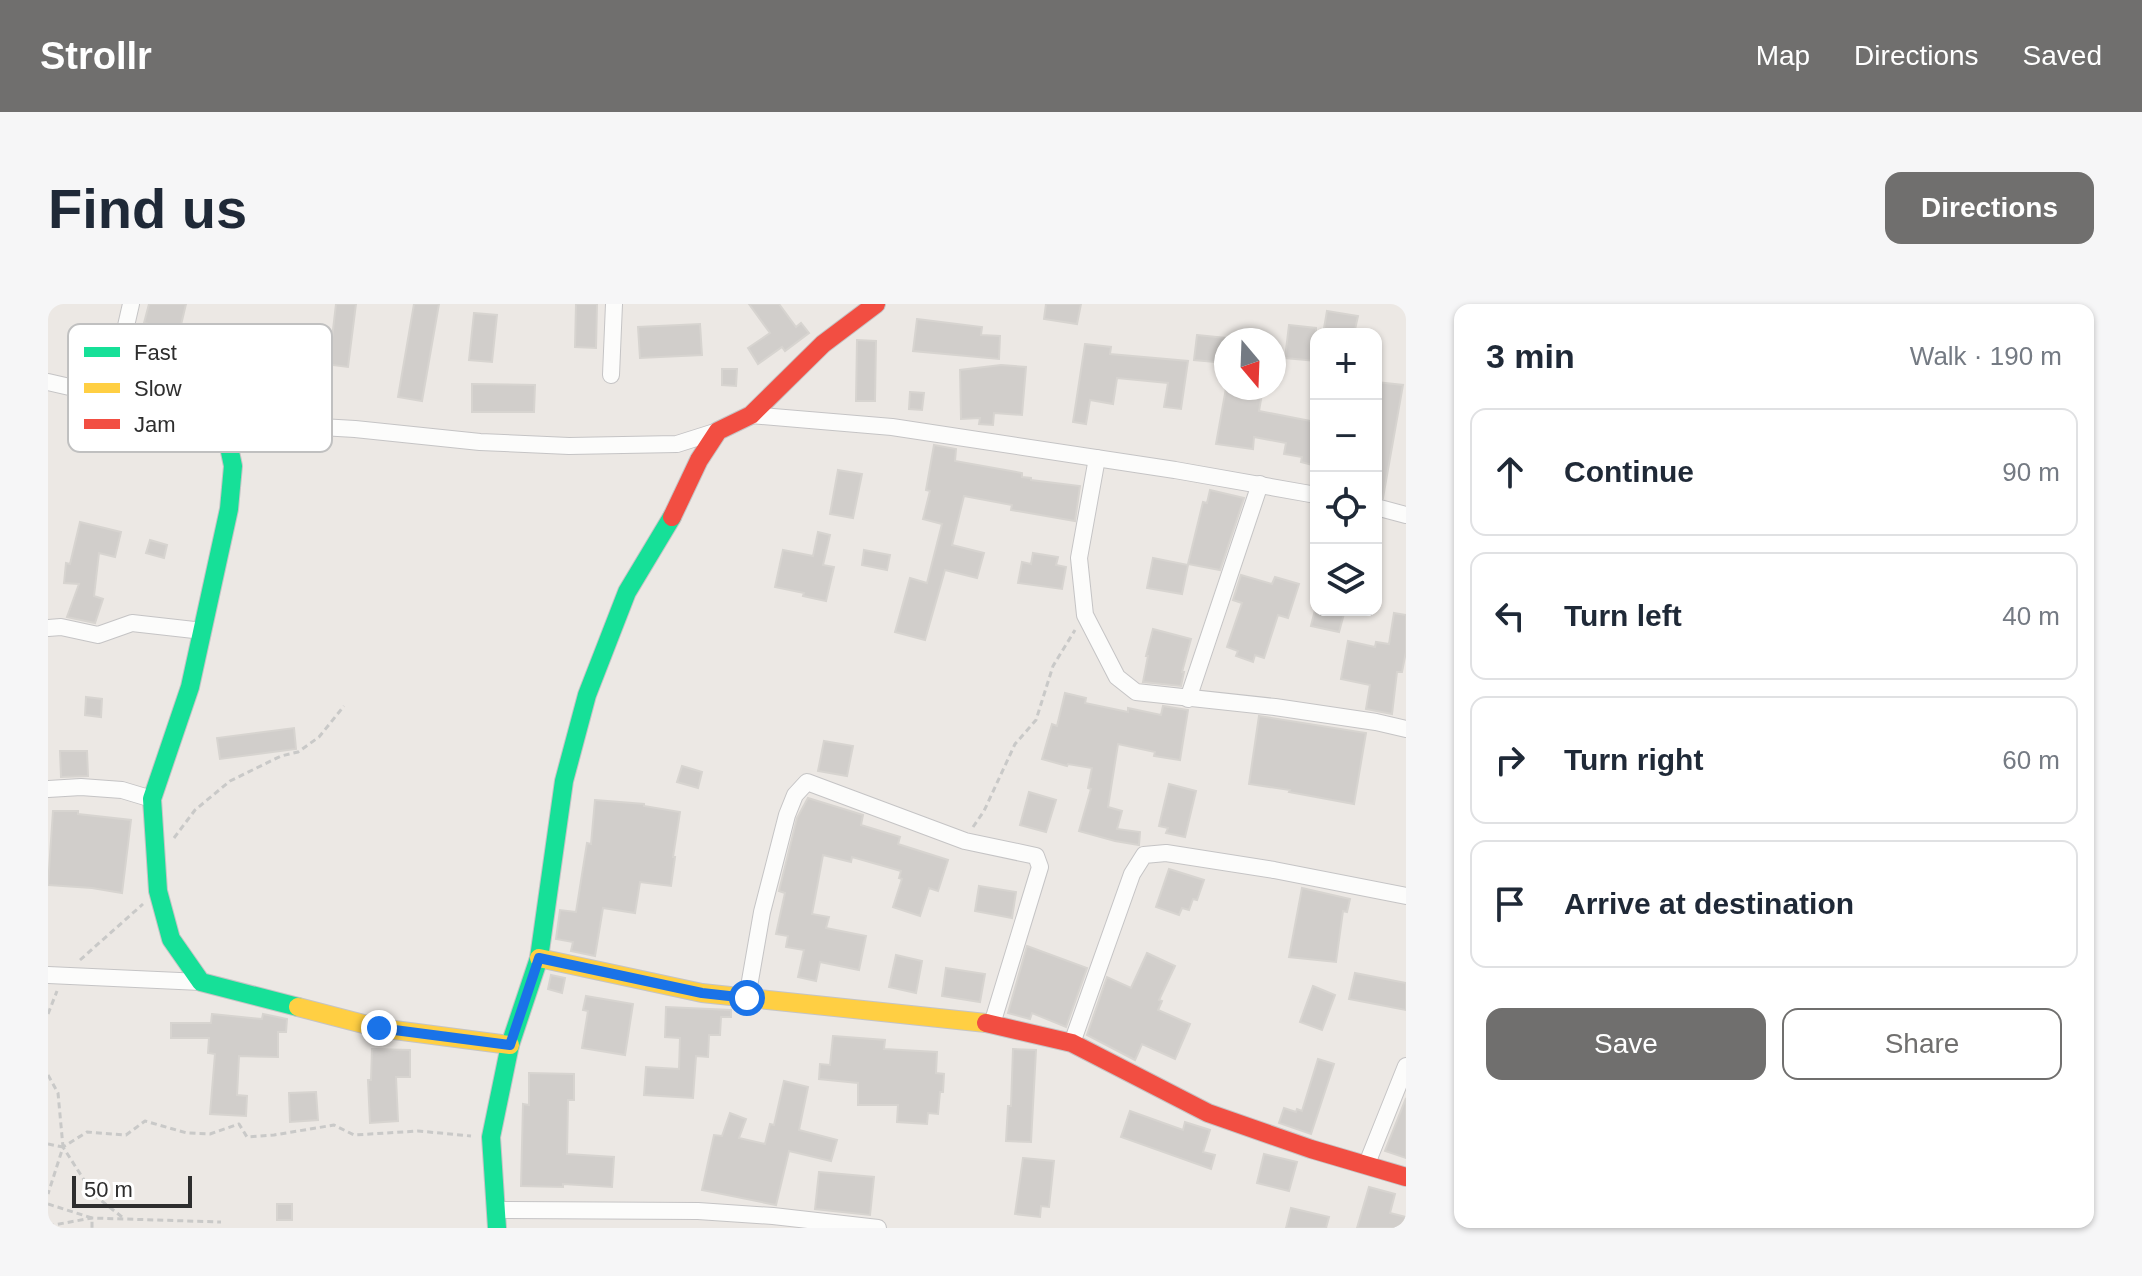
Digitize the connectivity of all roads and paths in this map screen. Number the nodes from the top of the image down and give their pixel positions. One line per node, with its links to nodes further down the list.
1 (131, 304): 4 (street)
2 (614, 304): 5 (street)
3 (876, 304): 8 (street)
4 (126, 324)
5 (611, 375)
6 (48, 382): 7 (street)
7 (68, 387)
8 (751, 415): 10 (street); 12 (street)
9 (332, 427): 10 (street)
10 (718, 431): 29 (street)
11 (230, 452): 19 (street)
12 (1097, 458): 13 (street); 17 (street)
13 (1260, 484): 14 (street); 20 (street)
14 (1310, 494)
15 (1382, 509): 16 (street)
16 (1406, 515)
17 (1085, 615): 20 (street); 26 (path)
18 (48, 628): 19 (street)
19 (203, 631): 24 (street)
20 (1188, 699): 22 (street)
21 (344, 706): 25 (path)
22 (1406, 729)
23 (48, 789): 24 (street)
24 (152, 799): 27 (street)
25 (174, 838)
26 (965, 841): 32 (street); 34 (street)
27 (158, 891): 30 (path); 31 (street)
28 (1406, 896): 35 (street)
29 (539, 958): 32 (street); 36 (street)
30 (56, 975): 31 (street); 33 (path)
31 (201, 982): 36 (street)
32 (747, 998): 34 (street)
33 (48, 1014)
34 (992, 1024): 35 (street)
35 (1072, 1043): 42 (street)
36 (510, 1045): 39 (street)
37 (1406, 1066): 42 (street)
38 (48, 1075): 41 (path)
39 (491, 1137): 41 (path); 48 (street)
40 (48, 1144): 41 (path)
41 (63, 1147): 44 (path); 46 (path)
42 (1366, 1166): 43 (street)
43 (1406, 1177)
44 (48, 1194)
45 (48, 1204): 47 (path)
46 (122, 1217): 47 (path); 49 (path)
47 (92, 1218): 50 (path); 51 (path)
48 (497, 1219): 52 (street)
49 (221, 1222)
50 (48, 1226)
51 (92, 1228)
52 (878, 1228)

